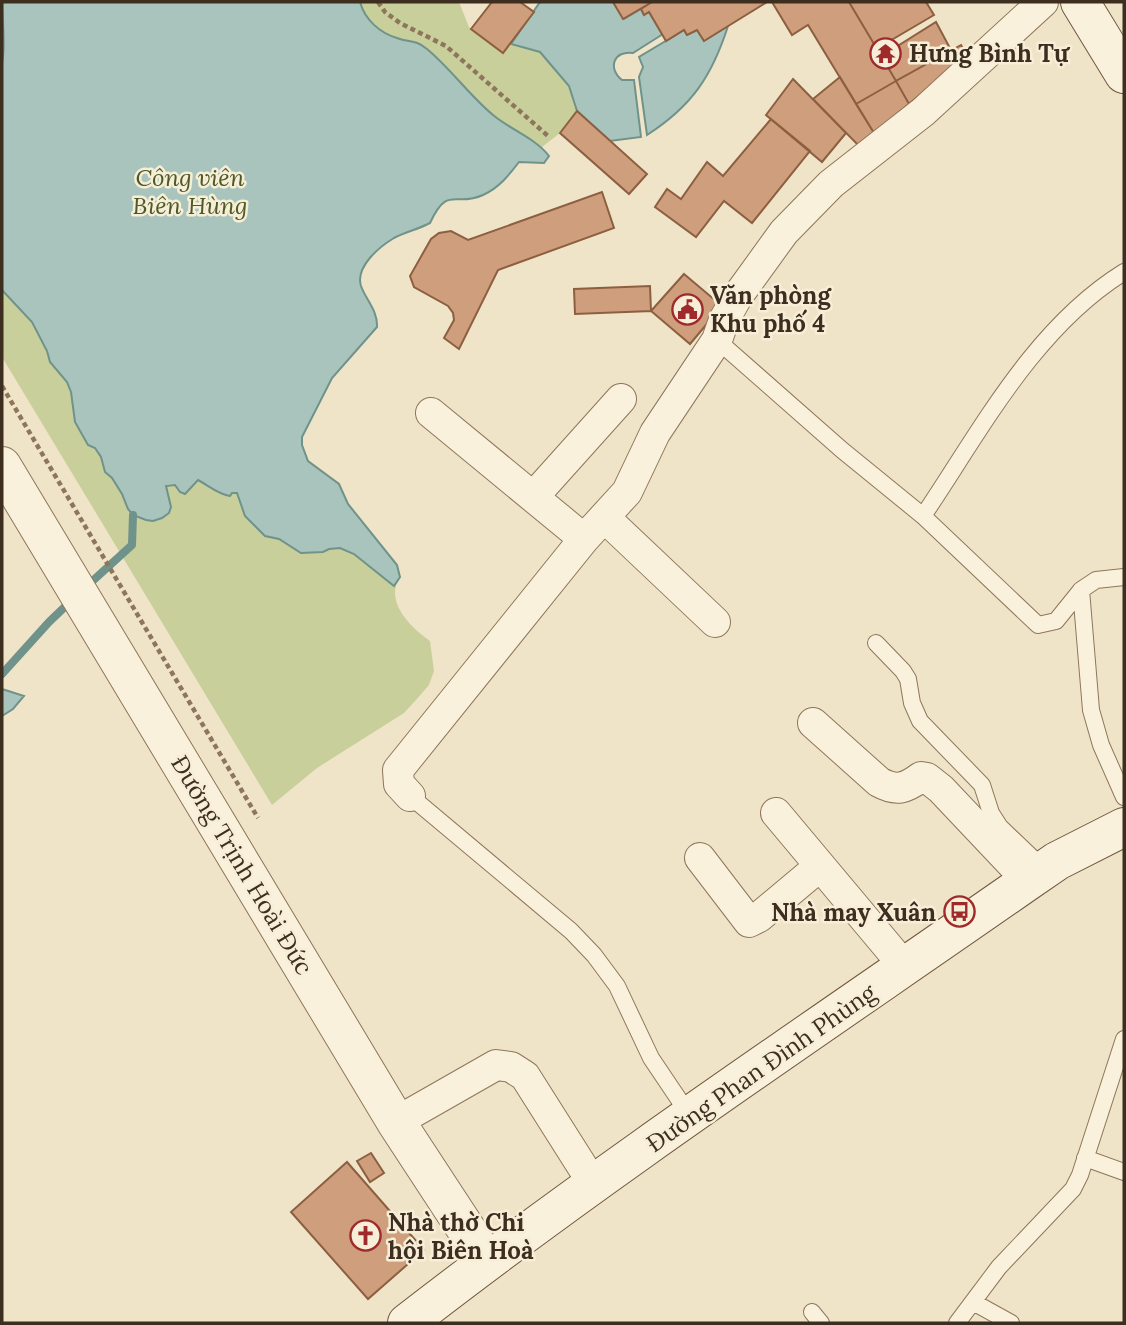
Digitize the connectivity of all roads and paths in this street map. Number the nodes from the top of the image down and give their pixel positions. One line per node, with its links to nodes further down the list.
1 (378, 2): 5 (path)
2 (1043, 2): 7 (street)
3 (1080, 2): 4 (street)
4 (1119, 52)
5 (548, 136)
6 (1124, 272): 13 (lane)
7 (718, 340): 13 (lane); 14 (street)
8 (2, 386): 24 (path)
9 (621, 400): 12 (street)
10 (431, 413): 12 (street)
11 (2, 466): 32 (street, Đường Trịnh Hoài Đức)
12 (534, 496): 15 (street)
13 (923, 516): 17 (lane)
14 (604, 517): 15 (street); 18 (street)
15 (584, 539): 21 (street)
16 (1124, 577): 17 (lane)
17 (1081, 590): 22 (lane)
18 (715, 622)
19 (876, 643): 28 (lane)
20 (813, 723): 28 (street)
21 (410, 796): 31 (lane)
22 (1124, 797)
23 (776, 813): 27 (street)
24 (258, 818)
25 (1124, 827): 28 (street, Đường Phan Đình Phùng)
26 (700, 858): 27 (street)
27 (820, 866): 29 (street)
28 (1036, 875): 29 (street, Đường Phan Đình Phùng)
29 (905, 967): 31 (street, Đường Phan Đình Phùng)
30 (1124, 1039): 33 (lane)
31 (690, 1116): 35 (street, Đường Phan Đình Phùng)
32 (396, 1122): 35 (street); 36 (street, Đường Trịnh Hoài Đức)
33 (1085, 1158): 34 (lane); 37 (lane)
34 (1124, 1172)
35 (594, 1185): 36 (street, Đường Phan Đình Phùng)
36 (487, 1261): 38 (street, Đường Phan Đình Phùng)
37 (973, 1302): 39 (lane); 40 (lane)
38 (407, 1323)
39 (957, 1323)
40 (1011, 1323)

